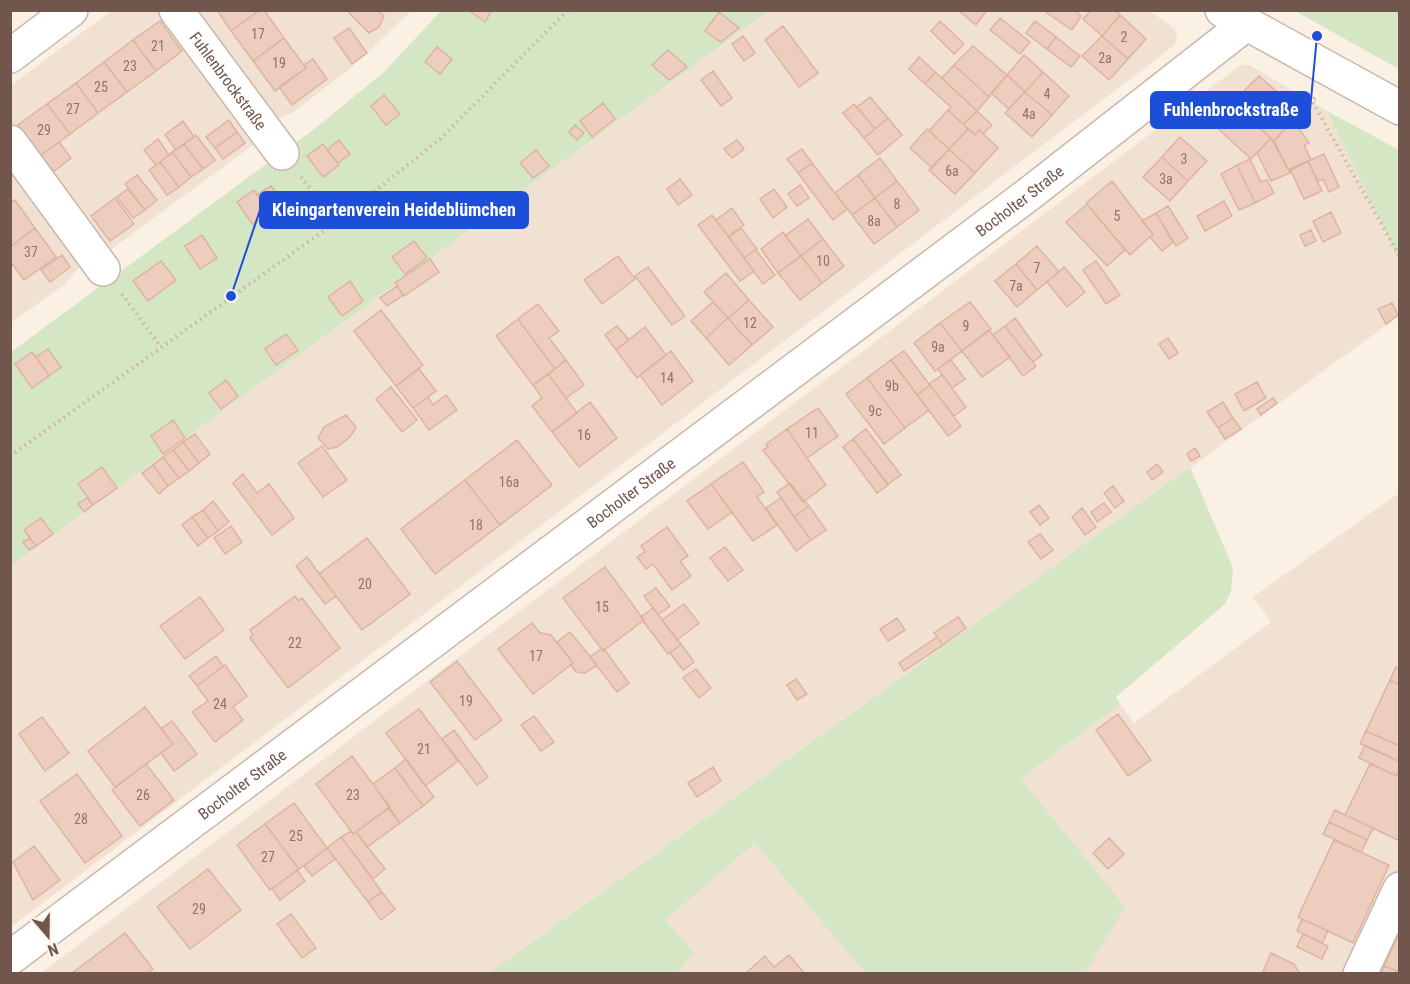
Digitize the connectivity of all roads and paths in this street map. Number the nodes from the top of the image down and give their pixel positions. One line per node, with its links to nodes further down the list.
1 (71, 10): 5 (street)
2 (176, 10): 9 (street, Fuhlenbrockstraße)
3 (568, 10): 10 (path)
4 (1234, 17): 6 (street); 16 (street, Bocholter Straße)
5 (10, 56)
6 (1332, 71): 7 (street); 11 (path)
7 (1400, 108)
8 (10, 142): 12 (street)
9 (282, 153): 10 (path)
10 (336, 222): 13 (path)
11 (1400, 257)
12 (103, 269): 13 (path)
13 (161, 347): 14 (path)
14 (10, 456)
15 (1400, 889): 17 (street)
16 (10, 958)
17 (1360, 974)

